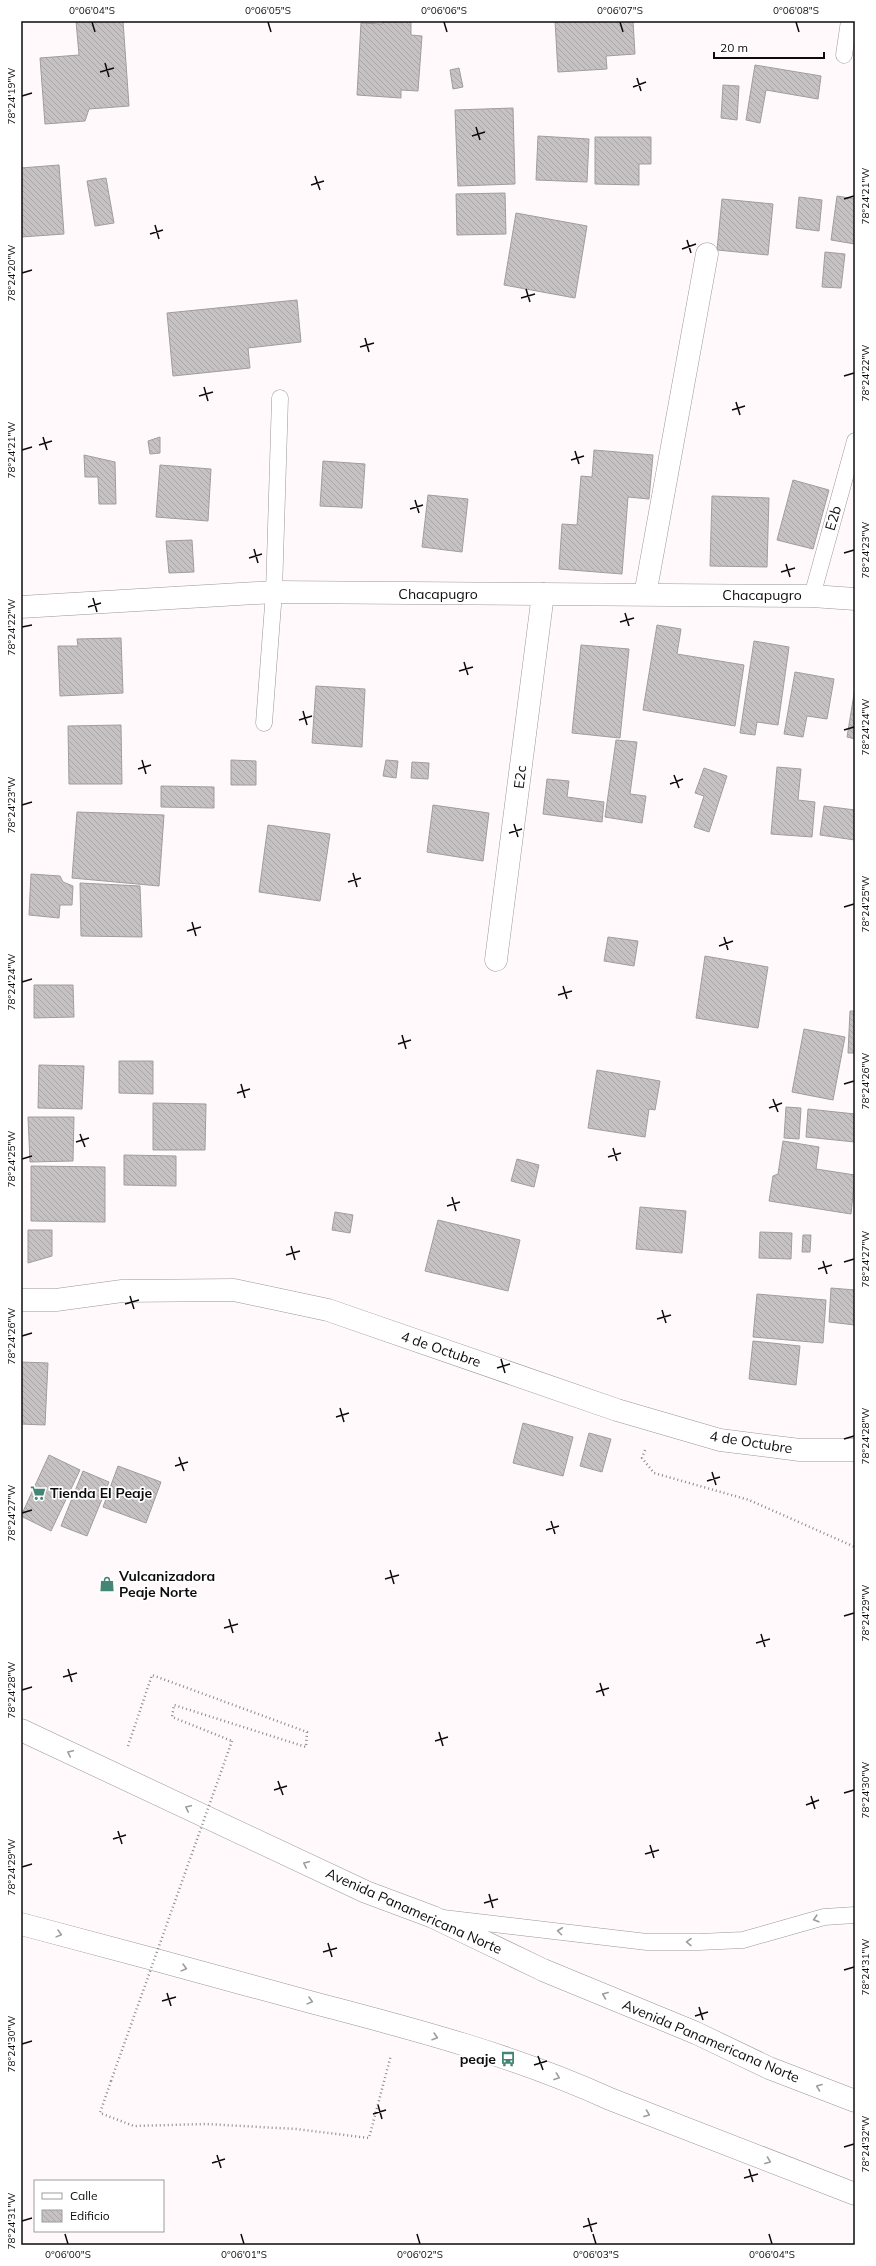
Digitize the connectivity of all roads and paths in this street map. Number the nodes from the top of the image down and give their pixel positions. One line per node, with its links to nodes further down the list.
1 (849, 21): 2 (lane)
2 (844, 55)
3 (706, 254): 8 (main road)
4 (280, 398): 6 (lane)
5 (855, 441): 9 (lane, E2b)
6 (274, 592): 7 (main road, Chacapugro); 11 (main road, Chacapugro); 12 (lane)
7 (543, 594): 8 (main road, Chacapugro); 13 (main road, E2c)
8 (645, 595): 9 (main road, Chacapugro)
9 (812, 596): 10 (main road, Chacapugro)
10 (855, 599)
11 (21, 607)
12 (264, 723)
13 (496, 960)
14 (21, 1300): 15 (main road, 4 de Octubre)
15 (658, 1421): 16 (main road, 4 de Octubre); 17 (path)
16 (855, 1450)
17 (855, 1547)
18 (21, 1730): 19 (main road, Avenida Panamericana Norte, one-way to 18)
19 (118, 1776): 20 (main road, Avenida Panamericana Norte, one-way to 19); 23 (path, bridge)
20 (433, 1916): 21 (lane, one-way to 20); 24 (main road, Avenida Panamericana Norte, one-way to 20)
21 (855, 1916)
22 (21, 1924): 23 (main road, one-way to 23)
23 (400, 2026): 25 (main road, one-way to 25)
24 (855, 2101)
25 (855, 2194)

